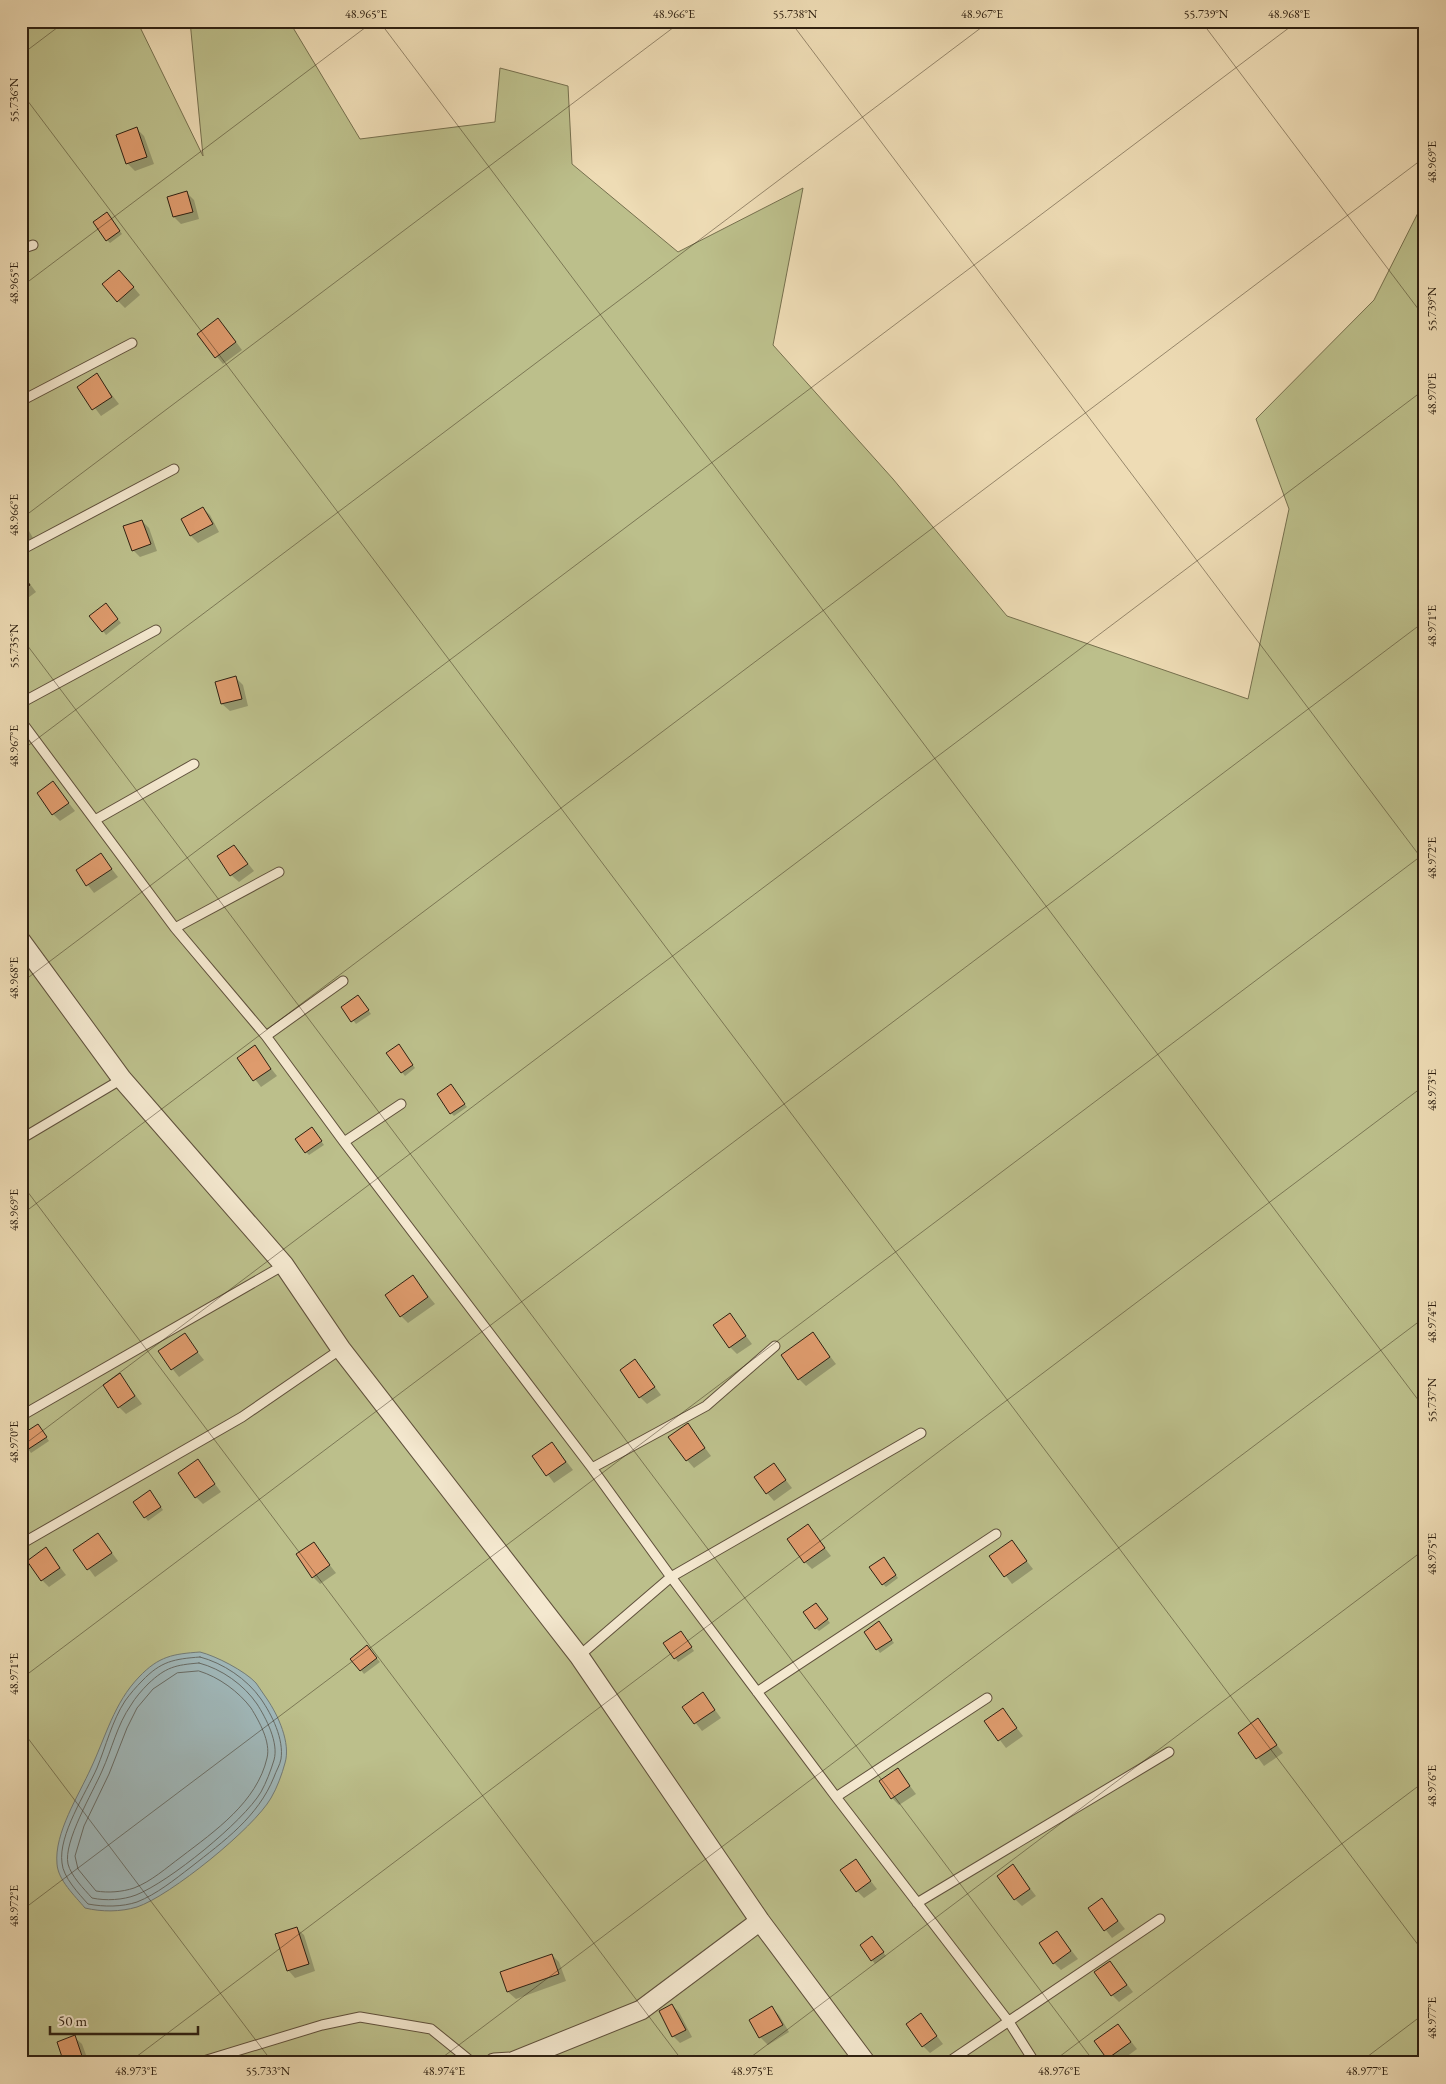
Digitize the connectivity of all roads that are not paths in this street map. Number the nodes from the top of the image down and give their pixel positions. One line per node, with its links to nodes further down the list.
1 (33, 246): 2 (lane)
2 (21, 249)
3 (132, 343): 4 (lane)
4 (21, 401)
5 (174, 469): 6 (lane)
6 (21, 550)
7 (156, 630): 8 (lane)
8 (21, 703)
9 (21, 721): 11 (lane)
10 (194, 764): 11 (lane)
11 (95, 820): 13 (lane)
12 (279, 872): 13 (lane)
13 (175, 928): 16 (lane)
14 (21, 942): 17 (street)
15 (343, 981): 16 (lane)
16 (266, 1036): 20 (lane)
17 (122, 1079): 19 (lane); 21 (street)
18 (401, 1104): 20 (lane)
19 (21, 1139)
20 (344, 1142): 26 (lane)
21 (284, 1265): 23 (street); 24 (lane)
22 (776, 1346): 26 (lane)
23 (341, 1349): 28 (lane); 30 (street)
24 (21, 1416)
25 (920, 1433): 29 (lane)
26 (592, 1468): 29 (lane)
27 (996, 1534): 31 (lane)
28 (21, 1544)
29 (671, 1577): 30 (lane); 31 (lane)
30 (579, 1656): 37 (street)
31 (757, 1692): 34 (lane)
32 (987, 1698): 34 (lane)
33 (1169, 1752): 35 (lane)
34 (836, 1797): 35 (lane)
35 (917, 1903): 38 (lane)
36 (1160, 1919): 38 (lane)
37 (760, 1921): 41 (street); 42 (street)
38 (1009, 2022): 43 (lane); 44 (lane)
39 (197, 2063): 40 (lane)
40 (473, 2063)
41 (494, 2063)
42 (866, 2063)
43 (947, 2063)
44 (1035, 2063)

